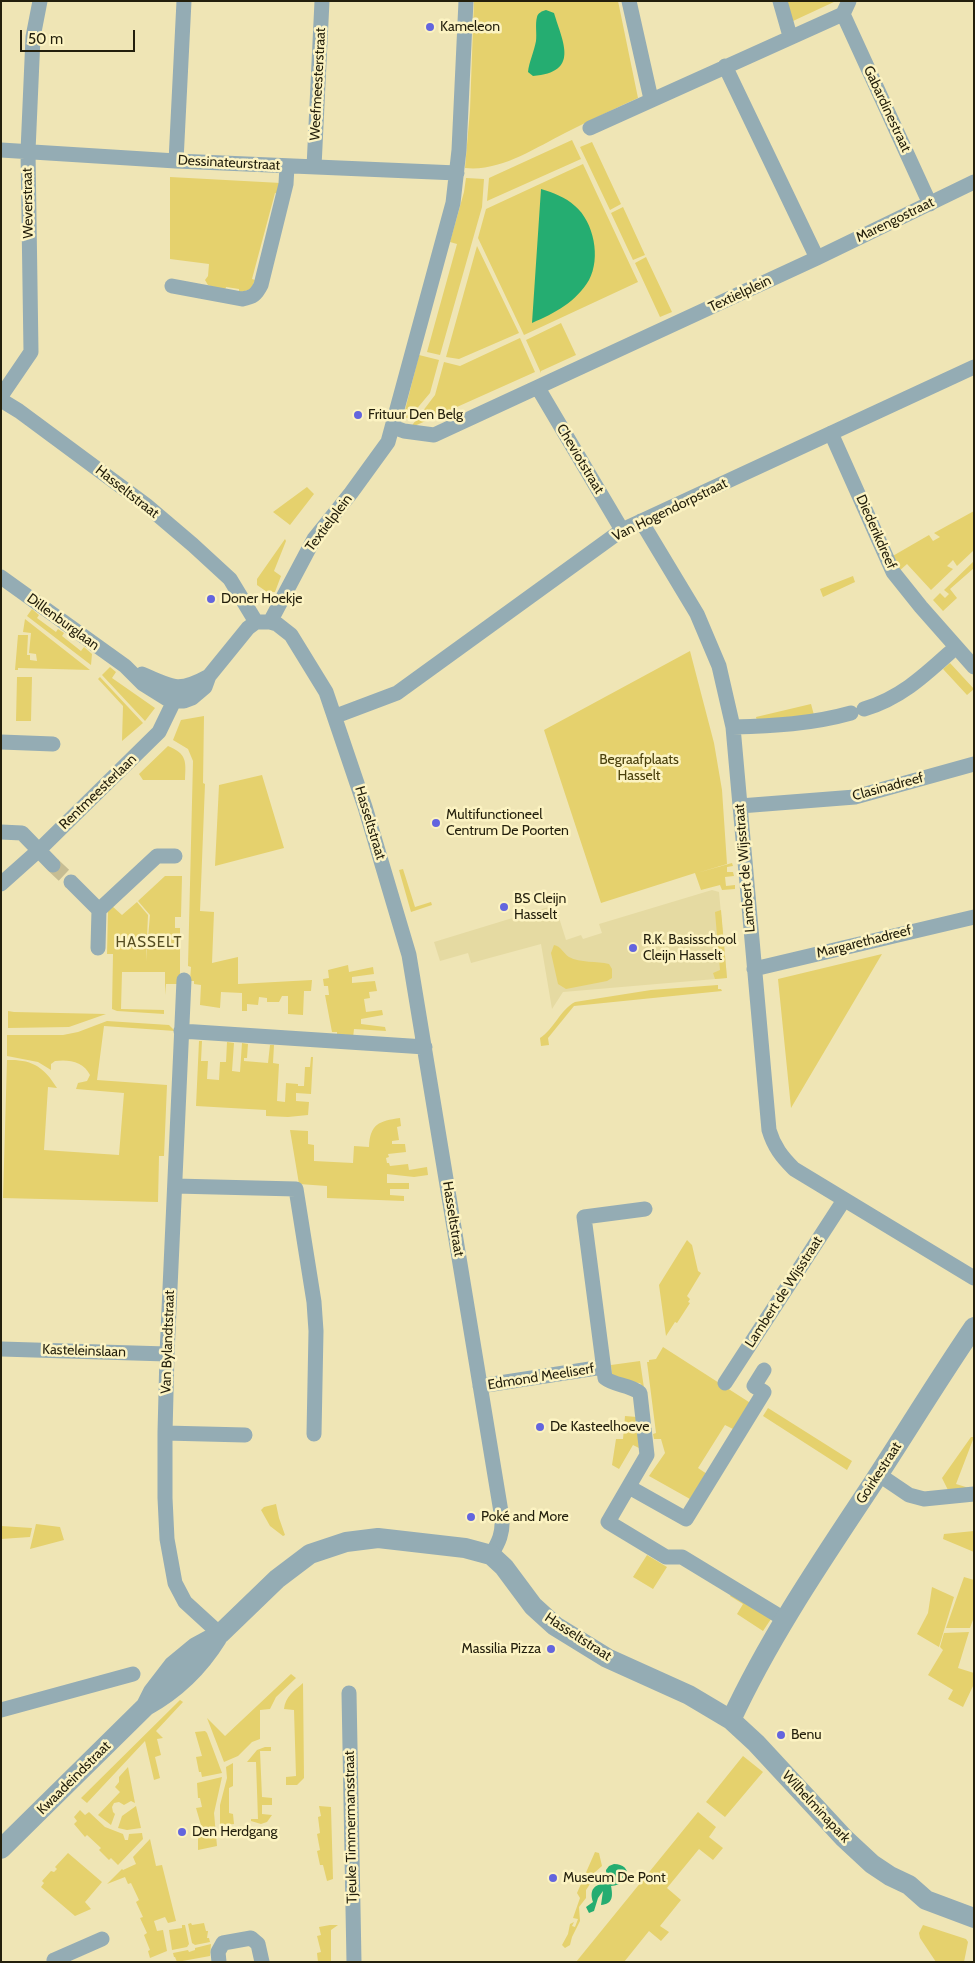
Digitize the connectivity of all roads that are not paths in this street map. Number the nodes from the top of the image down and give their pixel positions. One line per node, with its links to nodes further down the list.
1 (40, 1): 13 (street, Weverstraat)
2 (184, 1): 14 (street)
3 (322, 1): 16 (street, Weefmeesterstraat)
4 (466, 1): 17 (street, Textielplein)
5 (629, 1): 10 (street)
6 (780, 1): 8 (street)
7 (846, 8): 8 (street); 19 (street, Gabardinestraat)
8 (790, 36): 9 (street)
9 (725, 66): 10 (street); 20 (street)
10 (651, 99): 11 (street)
11 (590, 128)
12 (1, 150): 13 (street, Dessinateurstraat)
13 (28, 151): 14 (street, Dessinateurstraat); 24 (street, Weverstraat)
14 (176, 161): 15 (street, Dessinateurstraat)
15 (287, 166): 16 (street, Dessinateurstraat); 21 (street)
16 (314, 167): 17 (street, Dessinateurstraat)
17 (457, 173): 26 (street, Textielplein)
18 (974, 182): 19 (street, Marengostraat)
19 (930, 204): 20 (street, Marengostraat)
20 (817, 258): 23 (street, Textielplein)
21 (172, 286)
22 (974, 367): 27 (street, Van Hogendorpstraat)
23 (538, 388): 26 (street, Textielplein); 29 (street, Cheviotstraat)
24 (1, 396)
25 (1, 400): 31 (street, Hasseltstraat)
26 (393, 427): 31 (street, Textielplein)
27 (831, 433): 28 (street, Van Hogendorpstraat); 32 (street, Diederikdreef)
28 (641, 521): 29 (street, Van Hogendorpstraat); 36 (street, Lambert de Wijsstraat)
29 (622, 530): 35 (street, Van Hogendorpstraat)
30 (1, 577): 34 (street, Dillenburglaan)
31 (264, 622): 34 (street, Textielplein); 35 (street, Hasseltstraat)
32 (956, 647): 33 (street, Diederikdreef); 36 (street)
33 (974, 667)
34 (176, 694): 42 (street, Rentmeesterlaan)
35 (336, 716): 53 (street, Hasseltstraat)
36 (733, 727): 40 (street, Lambert de Wijsstraat)
37 (1, 742): 38 (street)
38 (53, 744)
39 (974, 764): 40 (street, Clasinadreef)
40 (740, 806): 50 (street, Lambert de Wijsstraat)
41 (1, 832): 42 (street)
42 (39, 850): 44 (street); 46 (street, Rentmeesterlaan)
43 (175, 856): 47 (street)
44 (53, 864)
45 (71, 882): 47 (street)
46 (1, 884)
47 (100, 910): 49 (street)
48 (974, 917): 50 (street, Margarethadreef)
49 (98, 948)
50 (754, 969): 55 (street, Lambert de Wijsstraat)
51 (184, 980): 52 (street, Van Bylandtstraat)
52 (181, 1031): 53 (street); 54 (street, Van Bylandtstraat)
53 (425, 1047): 64 (street, Hasseltstraat)
54 (175, 1186): 60 (street, Van Bylandtstraat); 66 (street)
55 (844, 1200): 57 (street, Lambert de Wijsstraat); 63 (street, Lambert de Wijsstraat)
56 (645, 1209): 61 (street)
57 (974, 1278)
58 (974, 1327): 68 (street, Goirkestraat)
59 (1, 1349): 60 (street, Kasteleinslaan)
60 (167, 1354): 65 (street, Van Bylandtstraat)
61 (603, 1367): 64 (street, Edmond Meeliserf); 69 (street, Edmond Meeliserf)
62 (764, 1370): 69 (street)
63 (725, 1383)
64 (480, 1386): 71 (street, Hasseltstraat)
65 (164, 1433): 67 (street); 73 (street, Van Bylandtstraat)
66 (314, 1434)
67 (245, 1435)
68 (878, 1474): 70 (street); 72 (street, Goirkestraat)
69 (629, 1487): 72 (street, Edmond Meeliserf)
70 (974, 1494)
71 (491, 1555): 73 (street, Kwaadeindstraat); 77 (street, Hasseltstraat)
72 (784, 1619): 77 (street, Goirkestraat)
73 (220, 1634): 78 (street, Kwaadeindstraat)
74 (133, 1674): 76 (street)
75 (349, 1693): 86 (street, Tjeuke Timmermansstraat)
76 (1, 1710)
77 (732, 1720): 79 (street, Wilhelminapark)
78 (1, 1849)
79 (909, 1886): 80 (street, Wilhelminapark); 81 (street, Wilhelminapark)
80 (974, 1905)
81 (974, 1918)
82 (102, 1939): 83 (street)
83 (55, 1962)
84 (219, 1962): 85 (street)
85 (262, 1962)
86 (354, 1962)

